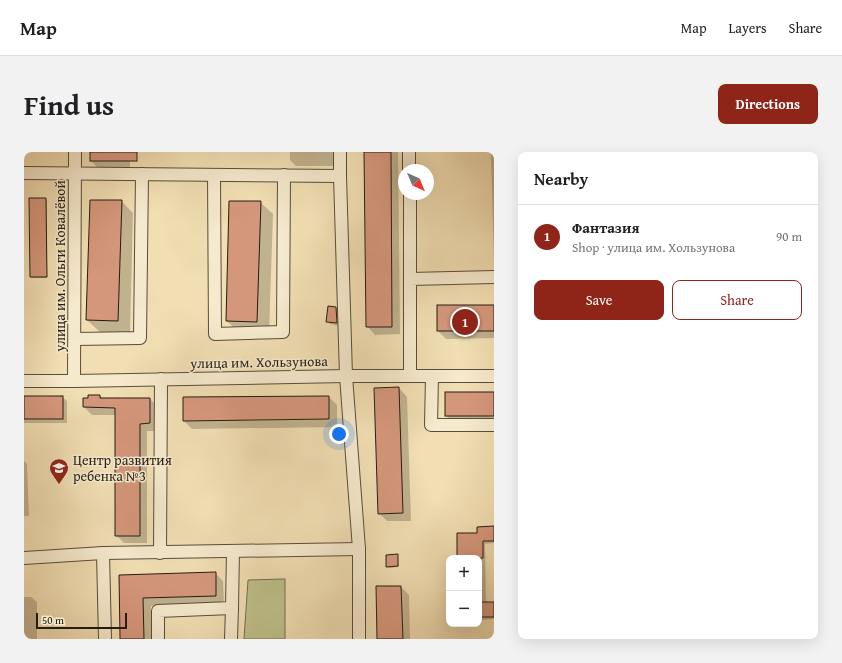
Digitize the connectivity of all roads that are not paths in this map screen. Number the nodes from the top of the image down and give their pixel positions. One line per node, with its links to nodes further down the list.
1 (75, 152): 6 (street, улица им. Ольги Ковалёвой)
2 (340, 152): 10 (street)
3 (409, 152): 4 (street)
4 (409, 164)
5 (24, 173): 6 (street)
6 (75, 173): 7 (street); 14 (street, улица им. Ольги Ковалёвой)
7 (142, 174): 8 (street); 14 (street)
8 (214, 175): 9 (street); 9 (street)
9 (284, 175): 10 (street)
10 (340, 176): 15 (street)
11 (410, 200): 13 (street)
12 (494, 277): 13 (street)
13 (410, 279): 16 (street)
14 (75, 339): 21 (street, улица им. Ольги Ковалёвой)
15 (346, 376): 16 (street, улица им. Хользунова); 19 (street, улица им. Хользунова); 23 (street)
16 (410, 376): 17 (street, улица им. Хользунова)
17 (432, 376): 18 (street, улица им. Хользунова); 22 (street)
18 (494, 376)
19 (161, 379): 21 (street, улица им. Хользунова); 25 (street)
20 (24, 381): 21 (street, улица им. Хользунова)
21 (74, 381)
22 (494, 425)
23 (359, 550): 24 (street); 32 (street)
24 (233, 551): 25 (street); 28 (street)
25 (160, 552): 26 (street)
26 (103, 553): 27 (street); 29 (street)
27 (24, 558)
28 (232, 608): 30 (street); 31 (street)
29 (105, 639)
30 (158, 639)
31 (231, 639)
32 (359, 639)

